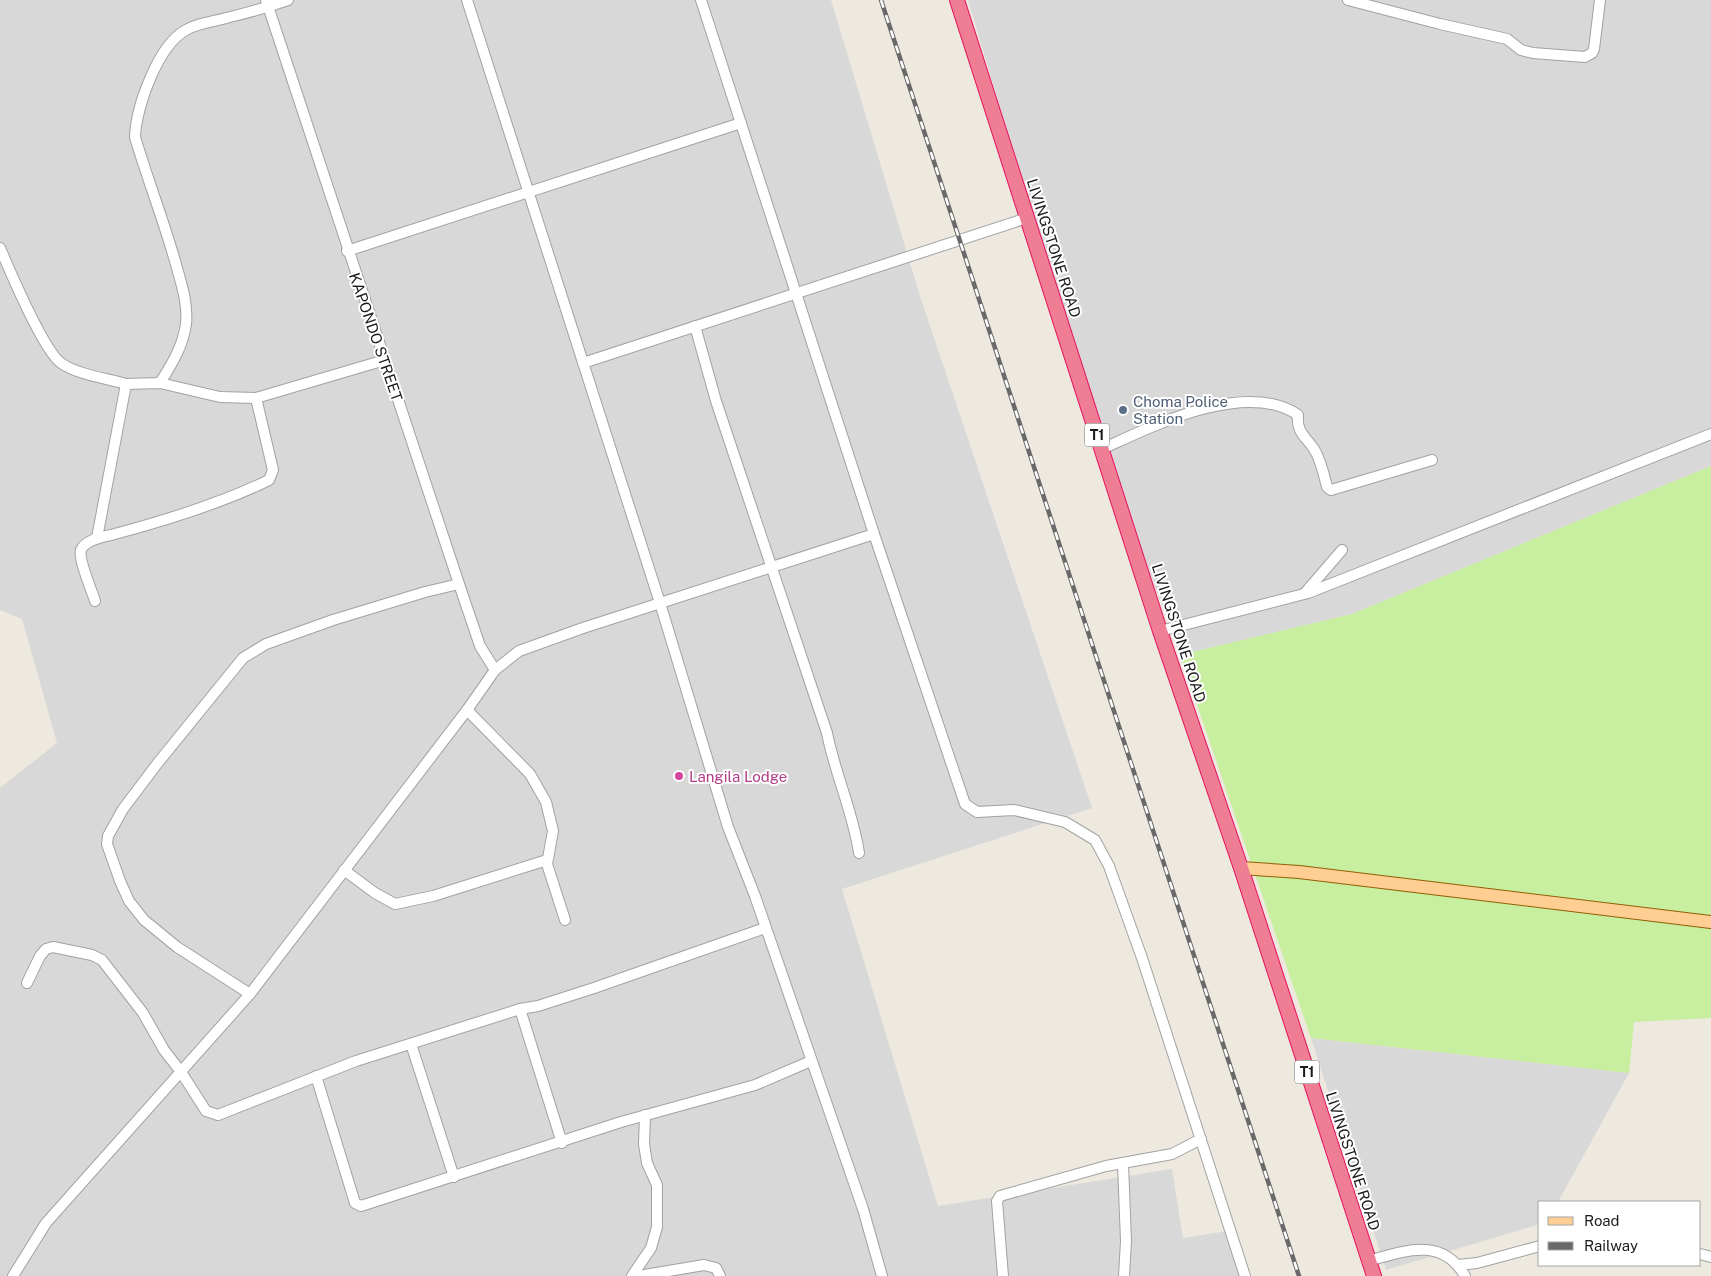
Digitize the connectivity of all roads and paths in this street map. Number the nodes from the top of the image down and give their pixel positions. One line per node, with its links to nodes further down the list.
1 (288, 0): 7 (street)
2 (467, 0): 9 (street)
3 (701, 0): 8 (street)
4 (957, 0): 10 (highway, LIVINGSTONE ROAD / T1)
5 (1348, 0): 6 (street)
6 (1600, 0)
7 (267, 3): 12 (street, KAPONDO STREET); 17 (street)
8 (741, 123): 9 (street); 13 (street)
9 (528, 190): 12 (street); 16 (street)
10 (1027, 218): 13 (street); 21 (highway, LIVINGSTONE ROAD / T1)
11 (0, 248): 18 (street)
12 (347, 250): 15 (street, KAPONDO STREET)
13 (796, 293): 14 (street); 23 (street)
14 (695, 326): 16 (street); 26 (street)
15 (385, 360): 19 (street); 27 (street, KAPONDO STREET)
16 (583, 363): 30 (street)
17 (160, 383): 18 (street); 19 (street)
18 (126, 384): 24 (street)
19 (256, 398): 24 (street)
20 (1711, 434): 28 (street)
21 (1102, 449): 22 (street); 31 (highway, LIVINGSTONE ROAD / T1)
22 (1432, 460)
23 (874, 534): 26 (street); 49 (street)
24 (97, 538): 29 (street)
25 (1342, 550): 28 (street)
26 (772, 567): 30 (street); 34 (street)
27 (458, 584): 32 (street, KAPONDO STREET); 42 (street)
28 (1304, 594): 31 (street)
29 (95, 602)
30 (660, 603): 32 (street); 40 (street)
31 (1160, 632): 36 (highway, LIVINGSTONE ROAD / T1)
32 (495, 670): 33 (street)
33 (467, 710): 35 (street); 37 (street)
34 (859, 854)
35 (548, 860): 37 (street); 38 (street)
36 (1241, 868): 39 (main road); 54 (highway, LIVINGSTONE ROAD / T1)
37 (344, 870): 42 (street)
38 (565, 920)
39 (1711, 922)
40 (765, 928): 43 (street); 45 (street)
41 (27, 983): 46 (street)
42 (250, 994): 46 (street)
43 (520, 1009): 44 (street); 50 (street)
44 (411, 1044): 47 (street); 52 (street)
45 (811, 1061): 48 (street); 60 (street)
46 (181, 1072): 47 (street); 56 (street)
47 (316, 1076): 52 (street)
48 (645, 1115): 50 (street); 57 (street)
49 (1201, 1139): 51 (street); 63 (street)
50 (562, 1143): 52 (street)
51 (1123, 1164): 61 (street); 62 (street)
52 (454, 1177)
53 (1538, 1247): 55 (street)
54 (1368, 1261): 55 (street); 64 (highway, LIVINGSTONE ROAD / T1)
55 (1458, 1265): 65 (street)
56 (12, 1276)
57 (632, 1276)
58 (639, 1276): 59 (street)
59 (720, 1276)
60 (882, 1276)
61 (1003, 1276)
62 (1124, 1276)
63 (1244, 1276)
64 (1374, 1276)
65 (1465, 1276)

